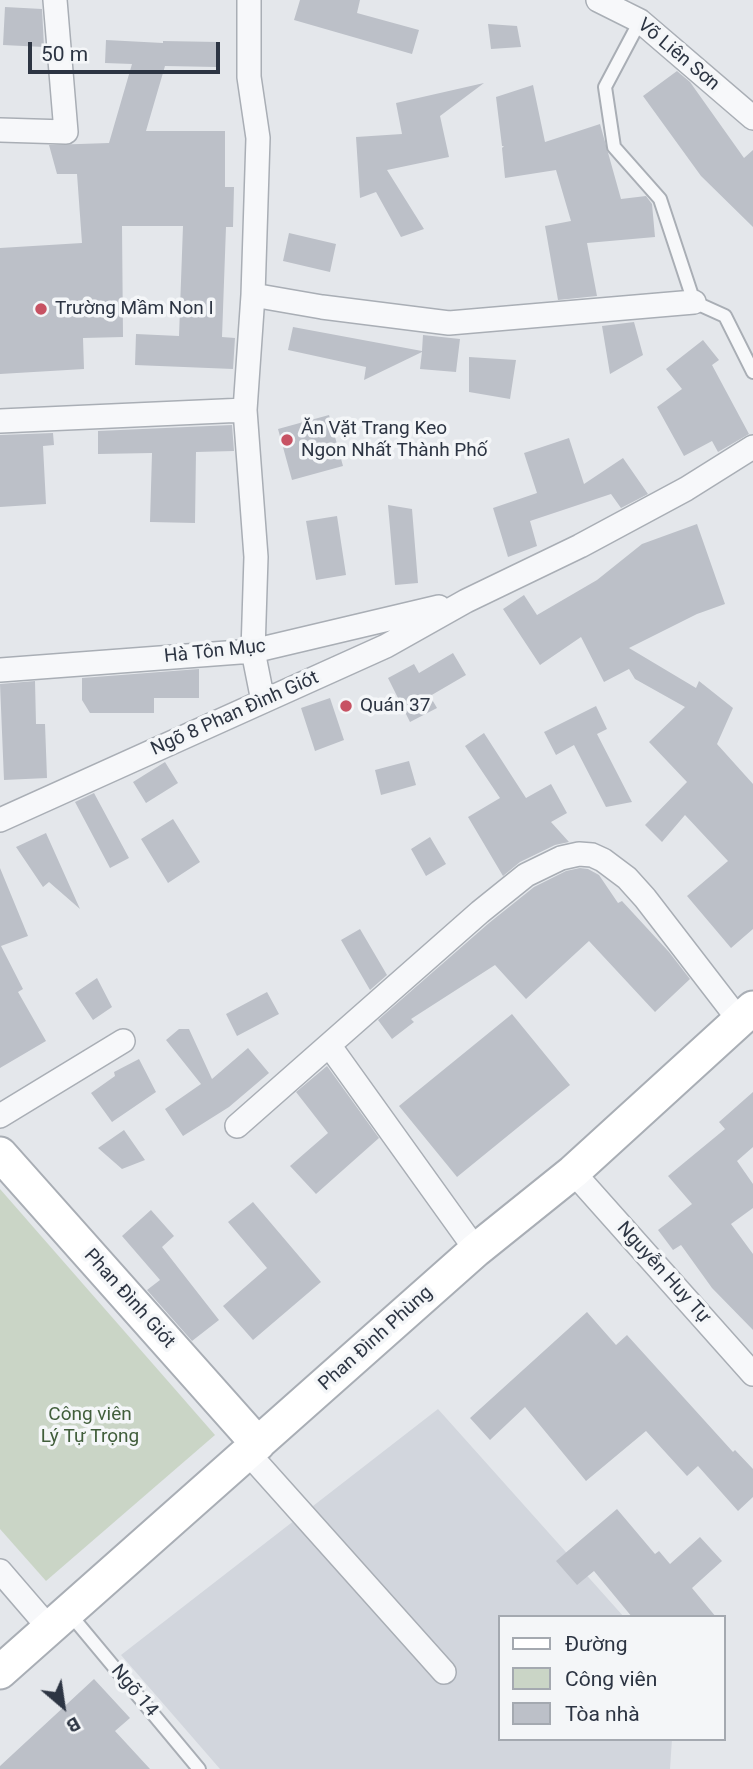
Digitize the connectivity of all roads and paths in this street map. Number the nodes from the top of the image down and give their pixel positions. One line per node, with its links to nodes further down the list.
1 (54, 0): 6 (street)
2 (249, 0): 7 (street)
3 (598, 0): 4 (street, Võ Liên Sơn)
4 (640, 21): 5 (street, Võ Liên Sơn); 8 (lane)
5 (753, 118)
6 (0, 130)
7 (253, 295): 8 (street); 10 (street)
8 (694, 302): 9 (lane)
9 (753, 372)
10 (245, 410): 11 (street); 14 (street)
11 (0, 421)
12 (753, 447): 13 (street)
13 (466, 601): 14 (street, Hà Tôn Mục); 16 (street, Ngõ 8 Phan Đình Giót)
14 (253, 651): 15 (street, Hà Tôn Mục); 16 (street)
15 (0, 670)
16 (262, 701): 17 (street, Ngõ 8 Phan Đình Giót)
17 (0, 820)
18 (746, 1014): 20 (street); 24 (main road, Phan Đình Phùng)
19 (122, 1041): 21 (street)
20 (329, 1045): 22 (street); 25 (street)
21 (0, 1116)
22 (236, 1126)
23 (0, 1154): 27 (main road, Phan Đình Giót)
24 (573, 1172): 25 (main road, Phan Đình Phùng); 26 (street, Nguyễn Huy Tự)
25 (476, 1250): 27 (main road, Phan Đình Phùng)
26 (753, 1374)
27 (253, 1448): 29 (main road, Phan Đình Phùng); 31 (street)
28 (0, 1571): 29 (street)
29 (59, 1621): 30 (main road, Phan Đình Phùng); 32 (lane, Ngõ 14)
30 (0, 1672)
31 (444, 1672)
32 (195, 1768)

